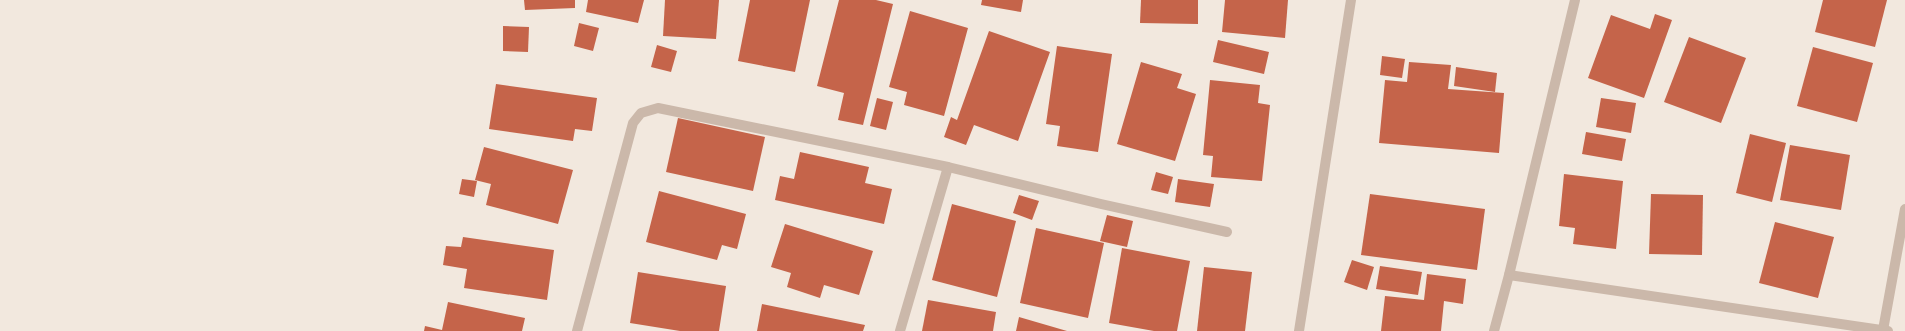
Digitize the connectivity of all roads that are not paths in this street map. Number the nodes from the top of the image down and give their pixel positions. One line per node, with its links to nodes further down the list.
1 (1351, 0): 9 (street)
2 (1575, 0): 6 (street)
3 (948, 167): 5 (street); 7 (street); 8 (street)
4 (1905, 209): 11 (street)
5 (1228, 232)
6 (1509, 275): 10 (street); 11 (street)
7 (577, 331)
8 (900, 331)
9 (1299, 331)
10 (1494, 331)
11 (1886, 331)

